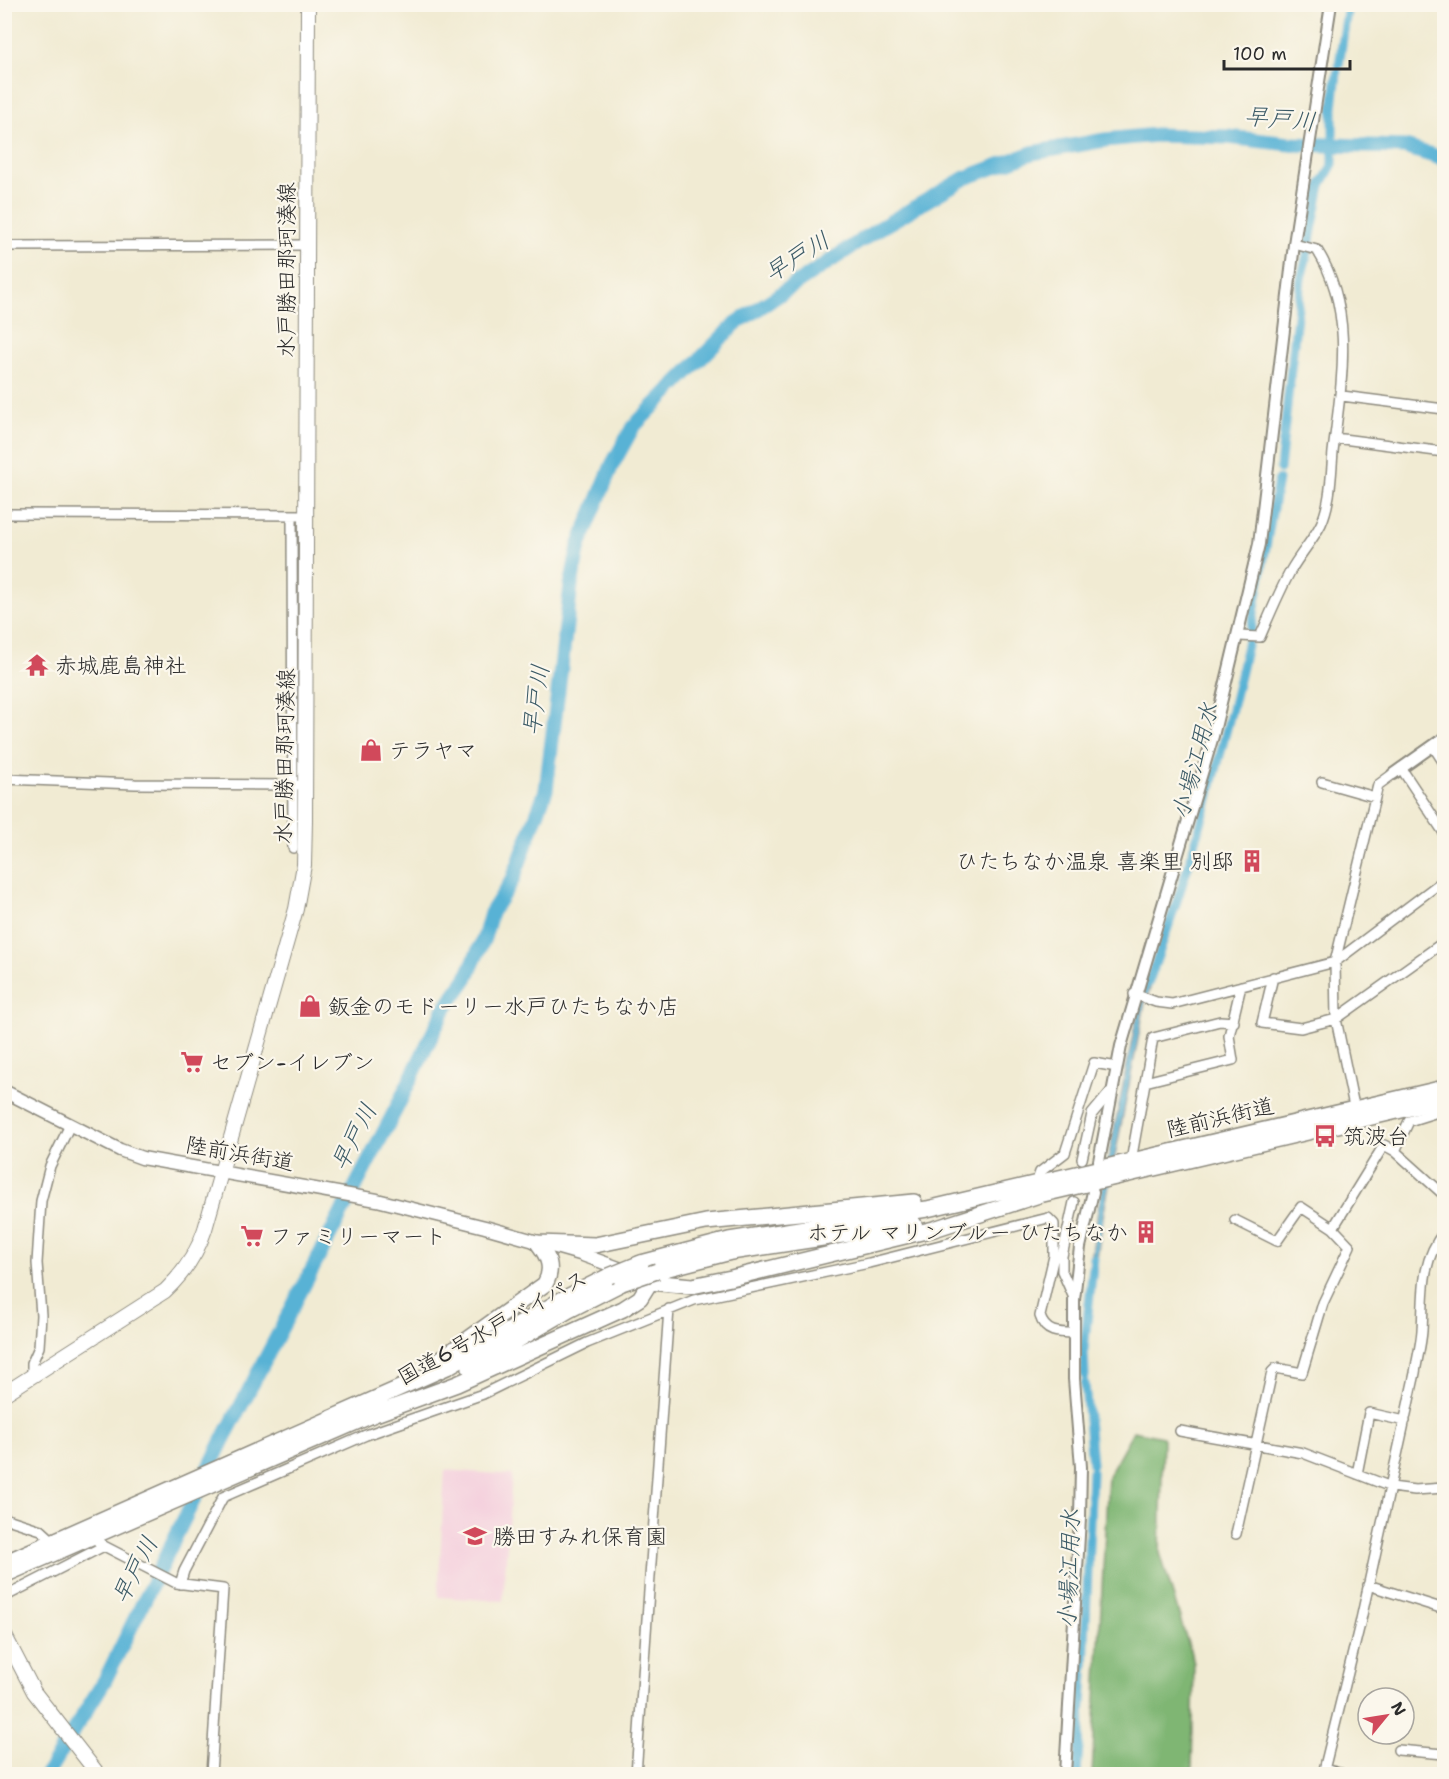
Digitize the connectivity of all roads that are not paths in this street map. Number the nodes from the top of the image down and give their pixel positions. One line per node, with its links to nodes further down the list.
1 (308, 4): 4 (main road, 水戸勝田那珂湊線)
2 (1331, 4): 3 (street)
3 (1294, 244): 6 (street); 13 (street)
4 (307, 245): 5 (street); 12 (main road, 水戸勝田那珂湊線)
5 (4, 246)
6 (1342, 396): 7 (street); 8 (street)
7 (1444, 409)
8 (1335, 438): 9 (street); 13 (street)
9 (1444, 452)
10 (4, 514): 11 (street)
11 (292, 515): 12 (street); 20 (street)
12 (307, 515): 20 (main road, 水戸勝田那珂湊線)
13 (1239, 636): 29 (street)
14 (1444, 738): 15 (street)
15 (1433, 746): 16 (street); 17 (street)
16 (1444, 763)
17 (1397, 771): 21 (street); 22 (street)
18 (4, 778): 20 (street)
19 (1322, 782): 21 (street)
20 (299, 784): 23 (street); 45 (main road, 水戸勝田那珂湊線)
21 (1375, 797): 26 (street)
22 (1444, 833)
23 (293, 849)
24 (1444, 880): 26 (street)
25 (1444, 942): 30 (street)
26 (1335, 962): 27 (street); 30 (street)
27 (1273, 977): 28 (street); 30 (street)
28 (1241, 986): 29 (street); 31 (street)
29 (1134, 994): 32 (street)
30 (1336, 1019): 39 (street)
31 (1234, 1022): 33 (street); 33 (street)
32 (1116, 1067): 35 (street); 46 (street)
33 (1145, 1082): 44 (street)
34 (1444, 1088): 39 (highway, 陸前浜街道)
35 (1112, 1090): 42 (street); 43 (street)
36 (4, 1091): 40 (main road, 陸前浜街道)
37 (1444, 1100): 39 (highway, 陸前浜街道)
38 (1444, 1110): 41 (street)
39 (1356, 1114): 44 (highway, 陸前浜街道); 50 (highway, 陸前浜街道)
40 (70, 1125): 45 (main road, 陸前浜街道); 64 (street)
41 (1395, 1151): 49 (street); 53 (street)
42 (1082, 1159)
43 (1099, 1161)
44 (1131, 1161): 46 (highway, 陸前浜街道)
45 (220, 1172): 55 (main road, 陸前浜街道); 64 (main road, 水戸勝田那珂湊線)
46 (1036, 1184): 47 (highway, 陸前浜街道)
47 (1006, 1191): 55 (highway); 57 (highway, 国道6号水戸バイパス, bridge)
48 (1093, 1192): 60 (street)
49 (1444, 1195)
50 (1025, 1199): 56 (highway, 国道6号水戸バイパス); 58 (highway)
51 (1074, 1202): 60 (street)
52 (1235, 1220): 53 (street)
53 (1333, 1227): 70 (street)
54 (1444, 1232): 68 (street)
55 (538, 1243): 56 (main road, 陸前浜街道); 66 (highway)
56 (653, 1277): 57 (highway, 国道6号水戸バイパス, bridge); 58 (highway); 59 (highway)
57 (615, 1280): 66 (highway, 国道6号水戸バイパス); 67 (highway, 国道6号水戸バイパス)
58 (693, 1293): 61 (street); 63 (street)
59 (640, 1298): 62 (street); 67 (highway)
60 (1074, 1298): 63 (street)
61 (669, 1309): 62 (street); 90 (street)
62 (650, 1317): 80 (street)
63 (1074, 1333): 91 (street)
64 (32, 1375): 65 (main road, 水戸勝田那珂湊線)
65 (4, 1394)
66 (382, 1397): 76 (highway, 国道6号水戸バイパス)
67 (378, 1413): 77 (highway, 国道6号水戸バイパス)
68 (1405, 1421): 71 (street); 72 (street)
69 (1180, 1431): 70 (street)
70 (1254, 1444): 71 (street); 75 (street)
71 (1357, 1474): 72 (street)
72 (1391, 1487): 73 (street); 81 (street)
73 (1444, 1488)
74 (4, 1518): 76 (street)
75 (1236, 1534)
76 (53, 1541): 78 (highway, 国道6号水戸バイパス)
77 (98, 1542): 79 (highway, 国道6号水戸バイパス); 80 (street); 82 (street)
78 (4, 1563)
79 (4, 1575)
80 (178, 1583): 89 (street)
81 (1368, 1585): 83 (street); 87 (street)
82 (4, 1597)
83 (1444, 1609)
84 (4, 1634): 88 (main road)
85 (1398, 1750): 86 (street)
86 (1444, 1754)
87 (1323, 1772): 92 (street)
88 (98, 1774)
89 (211, 1774)
90 (636, 1774)
91 (1065, 1774)
92 (1344, 1774)

